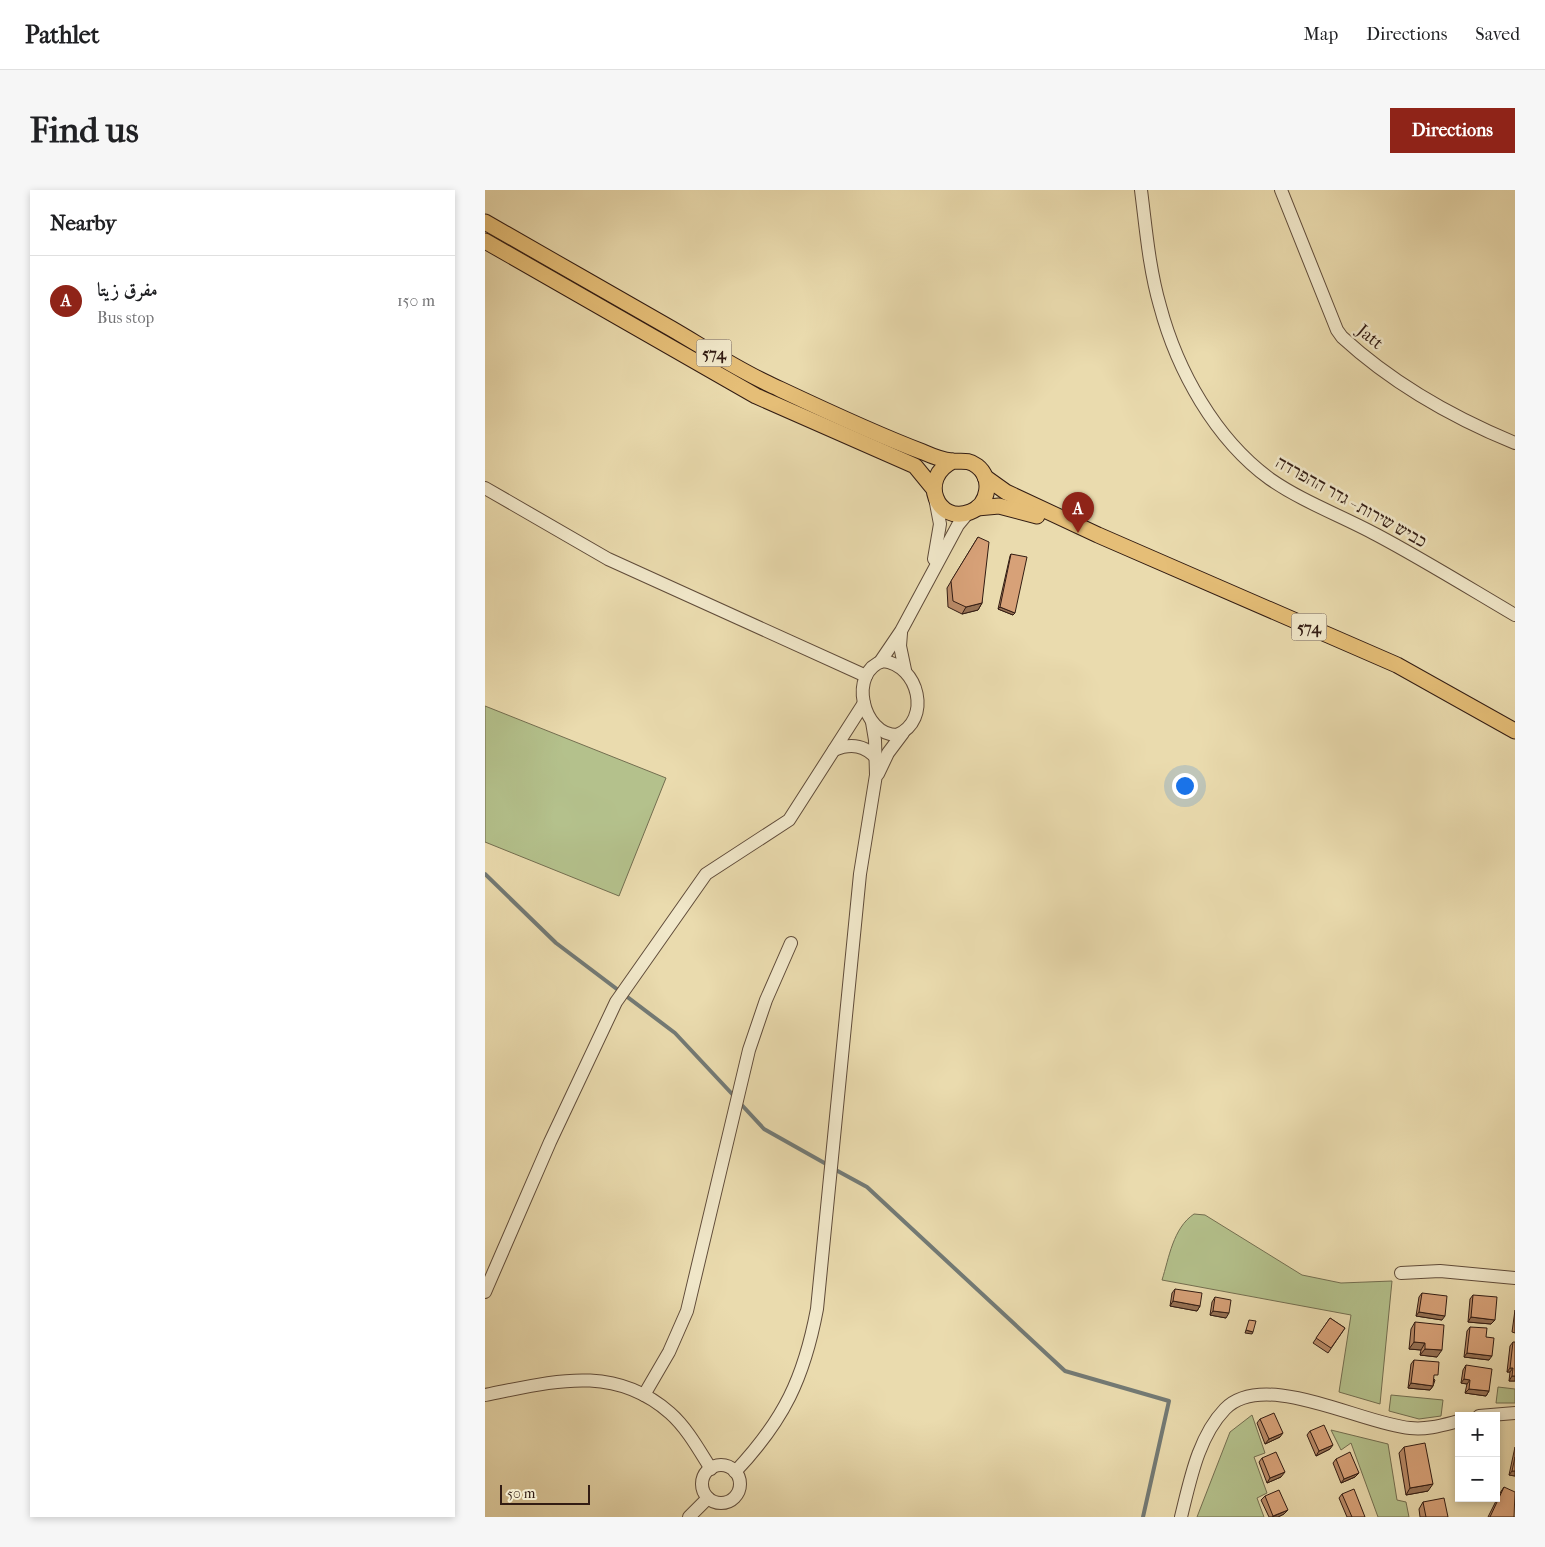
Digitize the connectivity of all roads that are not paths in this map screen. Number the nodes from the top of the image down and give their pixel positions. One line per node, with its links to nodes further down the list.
1 (1141, 190): 13 (street, כביש שירות - גדר ההפרדה)
2 (1281, 190): 5 (street, Jatt)
3 (485, 222): 6 (main road, 574)
4 (485, 241): 9 (main road, 574)
5 (1515, 443)
6 (953, 461): 7 (main road, 574); 9 (main road)
7 (985, 477): 10 (main road); 11 (main road, 574)
8 (485, 488): 17 (street)
9 (934, 492): 10 (main road, 574); 12 (street)
10 (972, 510): 11 (main road, 574); 12 (street)
11 (1098, 535): 20 (main road, 574)
12 (932, 572): 14 (street)
13 (1515, 615)
14 (901, 631): 15 (street); 16 (street)
15 (880, 662): 16 (street); 17 (street)
16 (905, 670): 21 (street)
17 (866, 676): 18 (street)
18 (865, 703): 19 (street); 22 (street)
19 (872, 722): 21 (street); 23 (street)
20 (1515, 731)
21 (903, 733): 24 (street)
22 (834, 750): 23 (street); 28 (street)
23 (877, 759): 24 (street)
24 (875, 780): 35 (street)
25 (791, 943): 30 (street)
26 (1401, 1274): 27 (street)
27 (1515, 1278)
28 (485, 1292)
29 (485, 1395): 30 (street)
30 (644, 1395): 34 (street)
31 (1515, 1413): 32 (street)
32 (1500, 1414)
33 (1455, 1422): 38 (street)
34 (711, 1469): 35 (street); 36 (street)
35 (735, 1472): 36 (street)
36 (708, 1498): 37 (street)
37 (689, 1517)
38 (1181, 1517)

